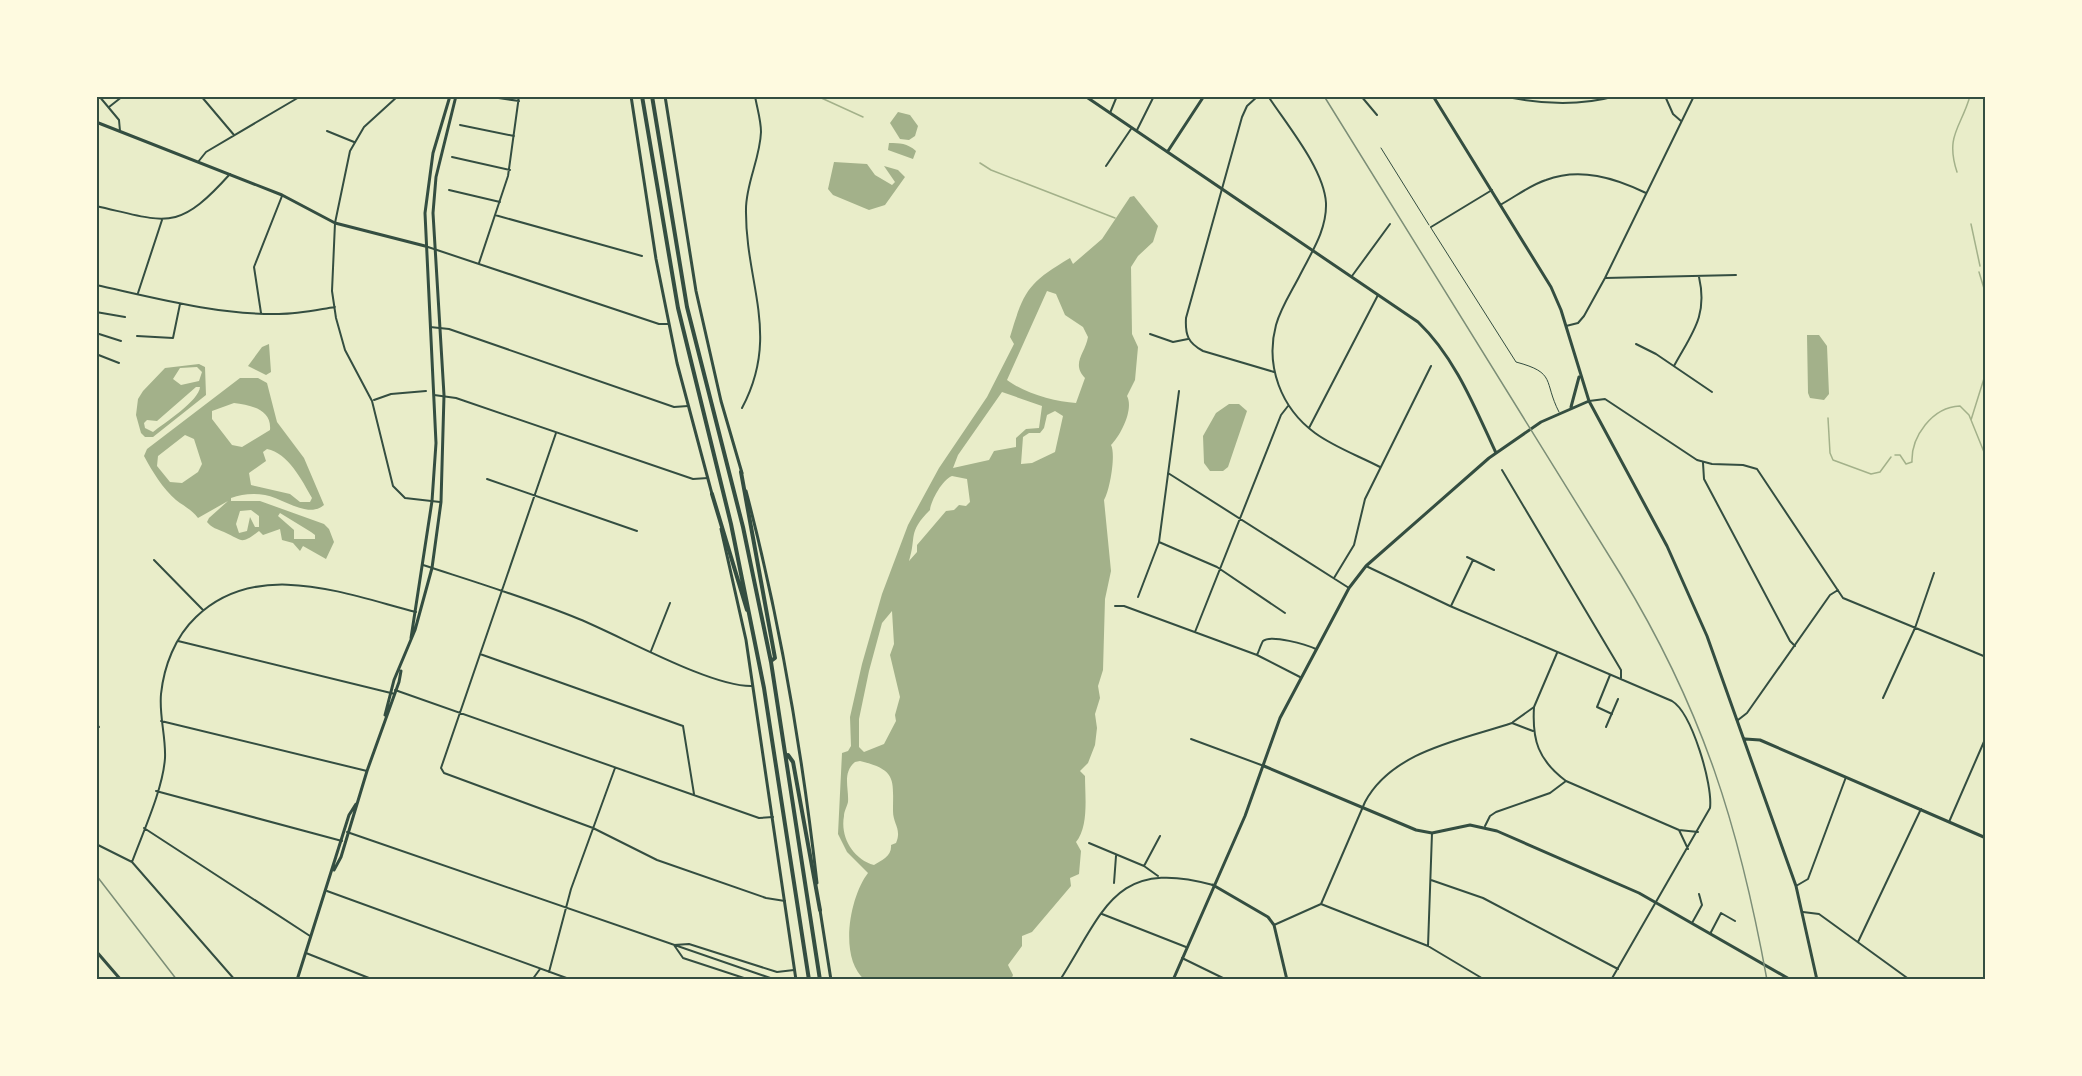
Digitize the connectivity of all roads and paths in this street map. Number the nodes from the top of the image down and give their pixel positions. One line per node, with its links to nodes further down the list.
1 (99, 96): 28 (street)
2 (123, 96): 28 (street)
3 (201, 96): 38 (street)
4 (301, 96): 38 (street)
5 (398, 96): 40 (street)
6 (450, 96): 61 (street)
7 (456, 96): 62 (street)
8 (485, 96): 27 (street)
9 (519, 96): 27 (street)
10 (631, 96): 78 (street)
11 (642, 96): 142 (highway)
12 (652, 96): 154 (highway)
13 (665, 96): 112 (street)
14 (755, 96): 104 (street)
15 (1085, 96): 29 (street)
16 (1118, 96): 29 (street)
17 (1154, 96): 35 (street)
18 (1204, 96): 42 (street)
19 (1258, 96): 48 (street)
20 (1268, 96): 63 (street)
21 (1361, 96): 30 (street)
22 (1433, 96): 50 (street)
23 (1503, 96): 24 (street)
24 (1616, 96)
25 (1665, 96): 31 (street)
26 (1695, 96): 31 (street)
27 (519, 101): 39 (street)
28 (109, 107): 36 (street)
29 (1110, 113): 34 (street)
30 (1377, 115)
31 (1681, 121): 51 (street)
32 (96, 122): 36 (street)
33 (460, 125): 39 (street)
34 (1133, 127): 35 (street); 45 (street)
35 (1137, 130): 42 (street)
36 (120, 131): 44 (street)
37 (327, 131): 40 (street)
38 (234, 135): 44 (street)
39 (514, 136): 46 (street)
40 (354, 142): 58 (street)
41 (1381, 148): 60 (lane)
42 (1168, 151): 48 (street)
43 (452, 157): 46 (street)
44 (198, 162): 47 (street)
45 (1106, 166)
46 (510, 170): 53 (street)
47 (230, 174): 52 (street); 57 (street)
48 (1223, 189): 63 (street); 85 (street)
49 (449, 190): 53 (street)
50 (1492, 190): 54 (street); 60 (street)
51 (1646, 193): 54 (street); 69 (street)
52 (282, 195): 58 (street); 76 (street)
53 (500, 202): 56 (street)
54 (1500, 205): 79 (street)
55 (96, 207): 57 (street)
56 (495, 215): 64 (street); 65 (street)
57 (162, 220): 71 (street)
58 (335, 223): 61 (street); 74 (street)
59 (1390, 224): 67 (street)
60 (1431, 227): 105 (lane)
61 (425, 246): 62 (street); 80 (street)
62 (435, 249): 65 (street); 81 (street)
63 (1313, 250): 67 (street); 92 (street)
64 (642, 256)
65 (479, 263): 78 (street)
66 (1736, 275): 68 (street)
67 (1352, 276): 72 (street)
68 (1699, 277): 69 (street); 91 (street)
69 (1605, 278): 79 (street)
70 (96, 285): 71 (street)
71 (138, 293): 73 (street)
72 (1378, 295): 106 (street); 108 (street)
73 (180, 304): 76 (street); 84 (street)
74 (334, 307): 76 (street); 99 (street)
75 (96, 312): 77 (street)
76 (261, 313)
77 (125, 317)
78 (669, 324): 101 (street)
79 (1565, 326): 93 (street)
80 (430, 327): 81 (street); 97 (street)
81 (440, 327): 98 (street); 101 (street)
82 (96, 333): 86 (street)
83 (1150, 334): 85 (street)
84 (137, 336)
85 (1188, 339): 92 (street)
86 (121, 341)
87 (1636, 344): 91 (street)
88 (96, 354): 89 (street)
89 (119, 363)
90 (1431, 366): 110 (street)
91 (1674, 366): 96 (street)
92 (1274, 372): 102 (street)
93 (1580, 376): 100 (street); 103 (street)
94 (426, 391): 99 (street)
95 (1179, 391): 113 (street)
96 (1712, 392)
97 (434, 395): 98 (street); 118 (street)
98 (444, 395): 107 (street); 119 (street)
99 (372, 401): 118 (street)
100 (1589, 401): 103 (street); 109 (street); 168 (street)
101 (688, 406): 114 (street)
102 (1288, 406): 106 (street); 120 (street)
103 (1571, 407): 105 (street)
104 (742, 408)
105 (1559, 412): 108 (street)
106 (1309, 428): 110 (street)
107 (556, 433): 114 (street); 117 (street)
108 (1496, 453): 127 (street)
109 (1703, 463): 134 (street); 147 (street)
110 (1380, 467): 132 (street)
111 (1502, 471): 158 (street)
112 (741, 472): 154 (highway); 221 (street)
113 (1168, 473): 120 (street); 122 (street)
114 (708, 478): 116 (street)
115 (487, 479): 117 (street)
116 (712, 494): 142 (highway); 159 (street)
117 (534, 495): 121 (street); 135 (street)
118 (432, 501): 119 (street); 126 (street)
119 (441, 502): 128 (street)
120 (1241, 520): 129 (street); 132 (street)
121 (637, 531)
122 (1159, 542): 129 (street); 136 (street)
123 (1467, 557): 125 (street)
124 (154, 560): 140 (street)
125 (1473, 560): 130 (street); 139 (street)
126 (423, 565): 128 (street); 141 (street)
127 (1366, 566): 133 (street); 139 (street)
128 (432, 568): 135 (street); 141 (street)
129 (1221, 570): 143 (street); 145 (street)
130 (1494, 570)
131 (1934, 573): 144 (street)
132 (1334, 578): 133 (street)
133 (1349, 588): 148 (street)
134 (1838, 590): 144 (street); 147 (street)
135 (502, 591): 149 (street); 151 (street)
136 (1138, 597)
137 (670, 603): 149 (street)
138 (1115, 606): 145 (street)
139 (1450, 606): 150 (street)
140 (203, 610): 141 (street); 146 (street)
141 (418, 612): 155 (street)
142 (749, 612): 250 (highway)
143 (1285, 613)
144 (1915, 628): 153 (street); 162 (street)
145 (1195, 632): 152 (street)
146 (178, 641): 160 (street); 169 (street)
147 (1795, 646): 168 (street)
148 (1316, 649): 152 (street); 157 (street)
149 (651, 651): 159 (street)
150 (1557, 653): 156 (street); 164 (street)
151 (480, 654): 165 (street); 185 (street)
152 (1257, 655): 157 (street)
153 (1986, 657)
154 (771, 662): 178 (highway)
155 (401, 669): 160 (street); 161 (street)
156 (1610, 675): 158 (street); 166 (street)
157 (1300, 677): 179 (street)
158 (1621, 679): 197 (street)
159 (752, 686): 189 (street)
160 (391, 691): 161 (street); 167 (street)
161 (396, 692): 165 (street); 167 (street)
162 (1883, 698)
163 (1618, 699): 166 (street)
164 (1534, 707): 171 (street); 174 (street)
165 (460, 713): 180 (street); 193 (street)
166 (1612, 714): 173 (street)
167 (386, 715): 181 (street)
168 (1738, 720): 177 (street)
169 (161, 721): 181 (street); 184 (street)
170 (96, 723): 172 (street)
171 (1512, 723): 174 (street); 187 (street)
172 (99, 727)
173 (1606, 727)
174 (1533, 731): 183 (street)
175 (1986, 737): 190 (street)
176 (1191, 739): 179 (street)
177 (1745, 739): 182 (street); 214 (street)
178 (787, 754): 221 (highway); 251 (highway)
179 (1263, 766): 187 (street); 213 (street)
180 (615, 768): 185 (street); 193 (street)
181 (367, 771): 186 (street)
182 (1846, 777): 188 (street); 214 (street)
183 (1566, 781): 191 (street); 194 (street)
184 (156, 791): 192 (street); 201 (street)
185 (694, 795): 189 (street)
186 (357, 802): 195 (street); 198 (street)
187 (1363, 807): 196 (street); 219 (street)
188 (1921, 809): 190 (street); 229 (street)
189 (772, 817): 217 (street)
190 (1949, 822): 200 (street)
191 (1485, 826): 196 (street); 218 (street)
192 (144, 828): 207 (street); 228 (street)
193 (593, 828): 217 (street); 220 (street)
194 (1678, 830): 197 (street); 205 (street)
195 (344, 831): 198 (street); 201 (street)
196 (1432, 832): 211 (street)
197 (1698, 832): 205 (street)
198 (349, 833): 202 (street); 220 (street)
199 (1160, 836): 208 (street)
200 (1986, 838)
201 (341, 841): 202 (street); 209 (street)
202 (346, 843): 209 (street)
203 (1089, 843): 206 (street)
204 (96, 844): 207 (street)
205 (1688, 849): 218 (street)
206 (1116, 856): 208 (street); 212 (street)
207 (132, 862): 242 (street)
208 (1144, 866): 210 (street)
209 (334, 870): 215 (street)
210 (1159, 878): 213 (street); 223 (street)
211 (1431, 880): 231 (street); 237 (street)
212 (1114, 883)
213 (1213, 885): 226 (street); 232 (street)
214 (1796, 886): 222 (street)
215 (327, 891): 228 (street); 236 (street)
216 (1699, 894): 225 (street)
217 (785, 901): 238 (street)
218 (1657, 903): 225 (street); 237 (street)
219 (1321, 904): 226 (street); 231 (street)
220 (567, 909): 230 (street); 239 (street)
221 (820, 909): 252 (street)
222 (1803, 912): 229 (street); 260 (street)
223 (1102, 914): 232 (street); 253 (street)
224 (1735, 921): 227 (street)
225 (1692, 924): 227 (street)
226 (1274, 925): 256 (street)
227 (1710, 934): 259 (street)
228 (312, 937): 234 (street)
229 (1858, 942): 261 (street)
230 (674, 945): 238 (street); 247 (street); 248 (street)
231 (1428, 946): 257 (street)
232 (1186, 948): 235 (street)
233 (96, 951): 241 (street)
234 (306, 953): 243 (street); 244 (street)
235 (1182, 958): 254 (street); 255 (street)
236 (540, 969): 239 (street); 245 (street)
237 (1618, 969): 258 (street)
238 (794, 970): 249 (street)
239 (549, 972): 240 (street)
240 (561, 978): 246 (street)
241 (121, 980)
242 (235, 980)
243 (297, 980)
244 (374, 980)
245 (532, 980)
246 (572, 980)
247 (750, 980)
248 (776, 980)
249 (796, 980)
250 (809, 980)
251 (820, 980)
252 (831, 980)
253 (1060, 980)
254 (1173, 980)
255 (1227, 980)
256 (1287, 980)
257 (1485, 980)
258 (1611, 980)
259 (1791, 980)
260 (1817, 980)
261 (1910, 980)

